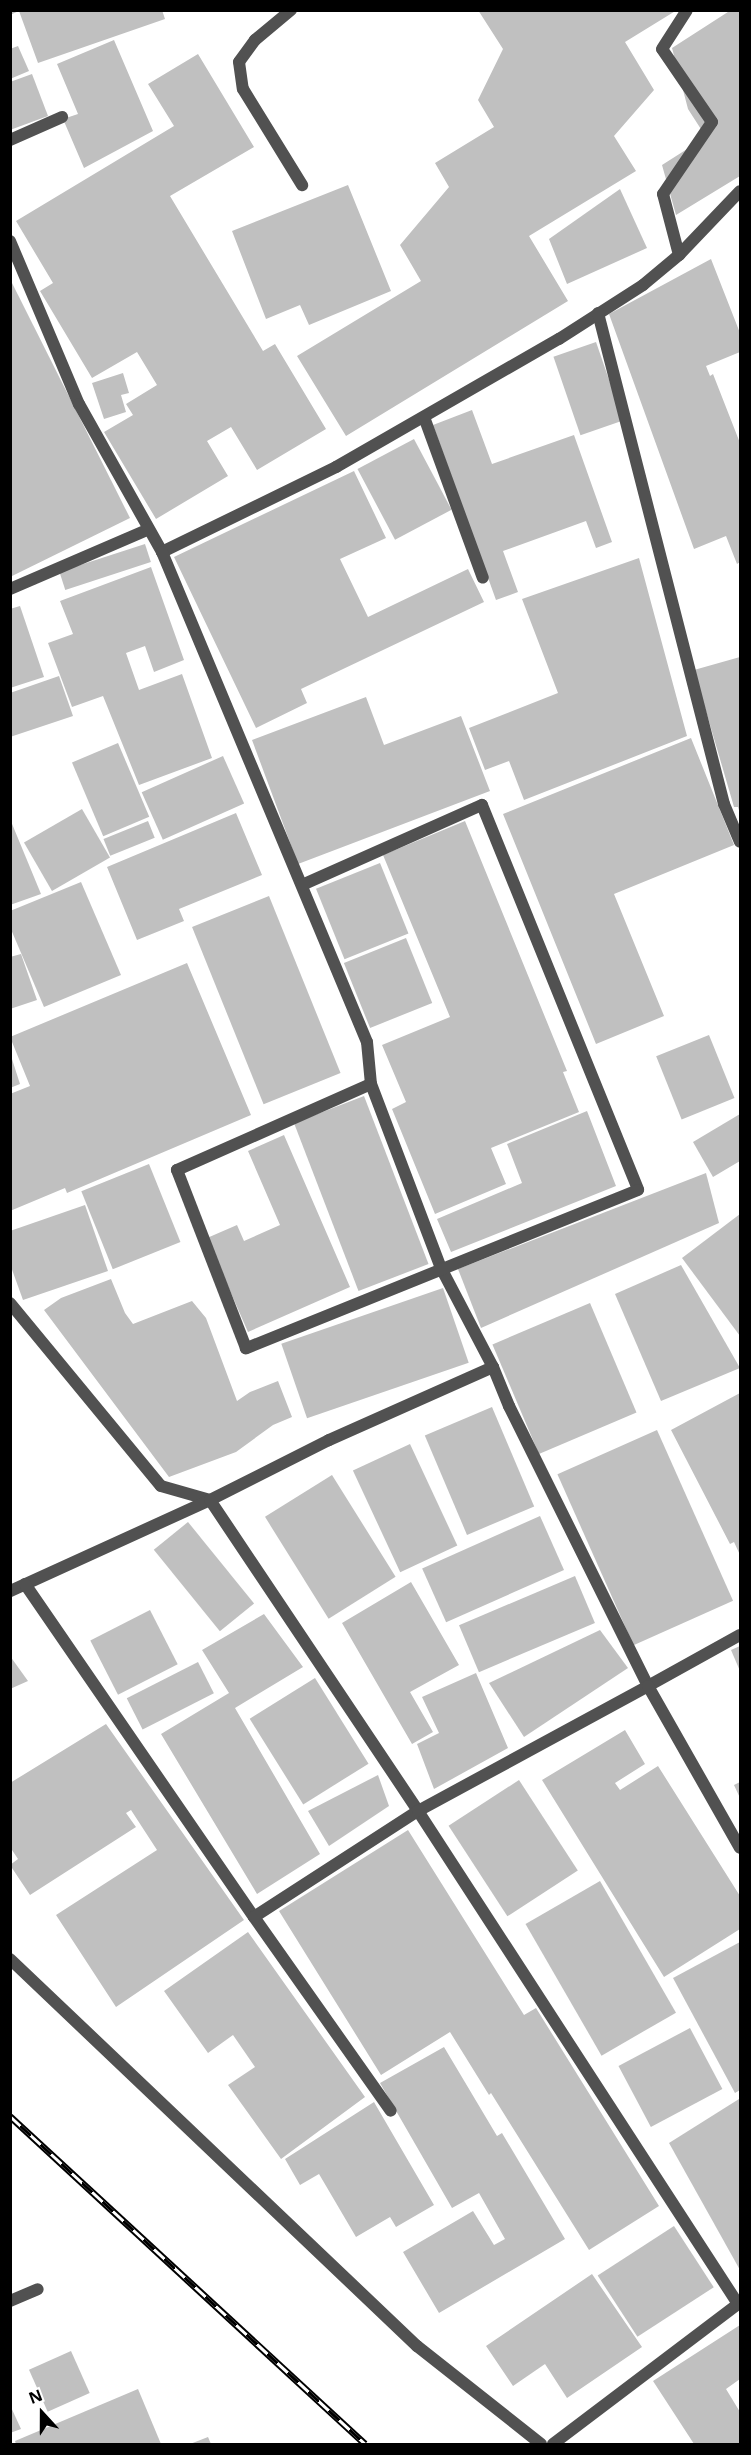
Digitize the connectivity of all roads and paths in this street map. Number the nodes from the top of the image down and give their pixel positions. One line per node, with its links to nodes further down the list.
1 (291, 10): 5 (street)
2 (687, 10): 8 (street)
3 (62, 117): 4 (street)
4 (10, 140)
5 (302, 185)
6 (741, 191): 8 (street)
7 (10, 241): 11 (street)
8 (679, 255): 9 (street)
9 (598, 313): 10 (street); 15 (street)
10 (424, 417): 12 (street); 13 (street)
11 (149, 529): 12 (street); 14 (street)
12 (162, 552): 16 (street)
13 (483, 578)
14 (10, 590)
15 (741, 842)
16 (302, 885): 17 (street); 18 (street)
17 (371, 1084): 18 (street); 18 (street)
18 (441, 1268): 20 (street)
19 (10, 1304): 21 (street)
20 (493, 1366): 21 (street); 25 (street)
21 (210, 1500): 22 (street); 26 (street)
22 (25, 1584): 23 (street); 28 (street)
23 (10, 1591)
24 (741, 1635): 25 (street)
25 (648, 1686): 26 (street); 27 (street)
26 (418, 1811): 28 (street); 33 (street)
27 (741, 1848)
28 (254, 1917): 30 (street)
29 (10, 1959): 34 (street)
30 (391, 2111)
31 (38, 2289): 32 (street)
32 (10, 2301)
33 (739, 2303): 35 (street)
34 (541, 2445)
35 (553, 2445)

